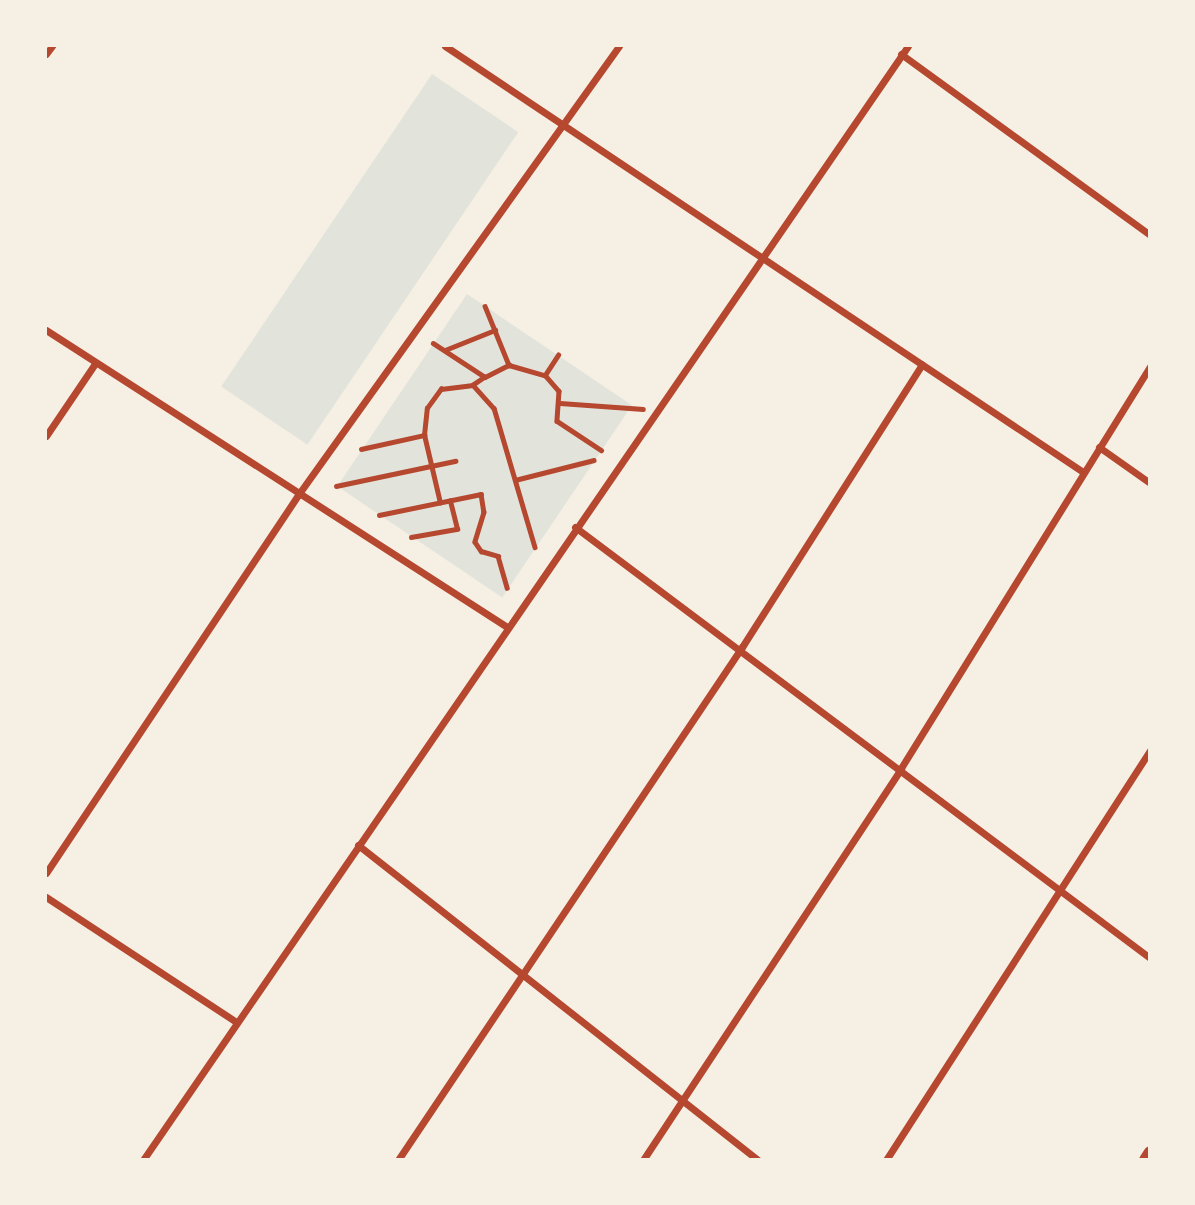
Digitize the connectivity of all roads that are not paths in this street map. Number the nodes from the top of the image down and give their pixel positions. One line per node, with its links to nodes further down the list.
1 (52, 46): 5 (street)
2 (445, 46): 7 (street)
3 (619, 46): 7 (street)
4 (908, 46): 6 (street)
5 (46, 54)
6 (901, 54): 8 (street); 9 (street)
7 (566, 123): 9 (street); 18 (street)
8 (1150, 235)
9 (768, 256): 11 (street); 19 (street)
10 (46, 330): 12 (street)
11 (922, 364): 16 (street); 21 (street)
12 (94, 365): 14 (street); 18 (street)
13 (1150, 366): 15 (street)
14 (46, 436)
15 (1098, 447): 16 (street); 17 (street)
16 (1083, 472): 23 (street)
17 (1150, 483)
18 (298, 495): 20 (street); 25 (street)
19 (575, 527): 20 (street); 21 (street)
20 (507, 627): 24 (street)
21 (741, 647): 23 (street); 29 (street)
22 (1150, 750): 26 (street)
23 (901, 768): 26 (street); 31 (street)
24 (358, 845): 29 (street); 30 (street)
25 (46, 873)
26 (1061, 894): 28 (street); 37 (street)
27 (46, 897): 30 (street)
28 (1150, 958)
29 (522, 978): 31 (street); 34 (street)
30 (235, 1021): 33 (street)
31 (682, 1100): 35 (street); 36 (street)
32 (1150, 1152): 38 (street)
33 (143, 1160)
34 (398, 1160)
35 (643, 1160)
36 (758, 1160)
37 (886, 1160)
38 (1145, 1160)

